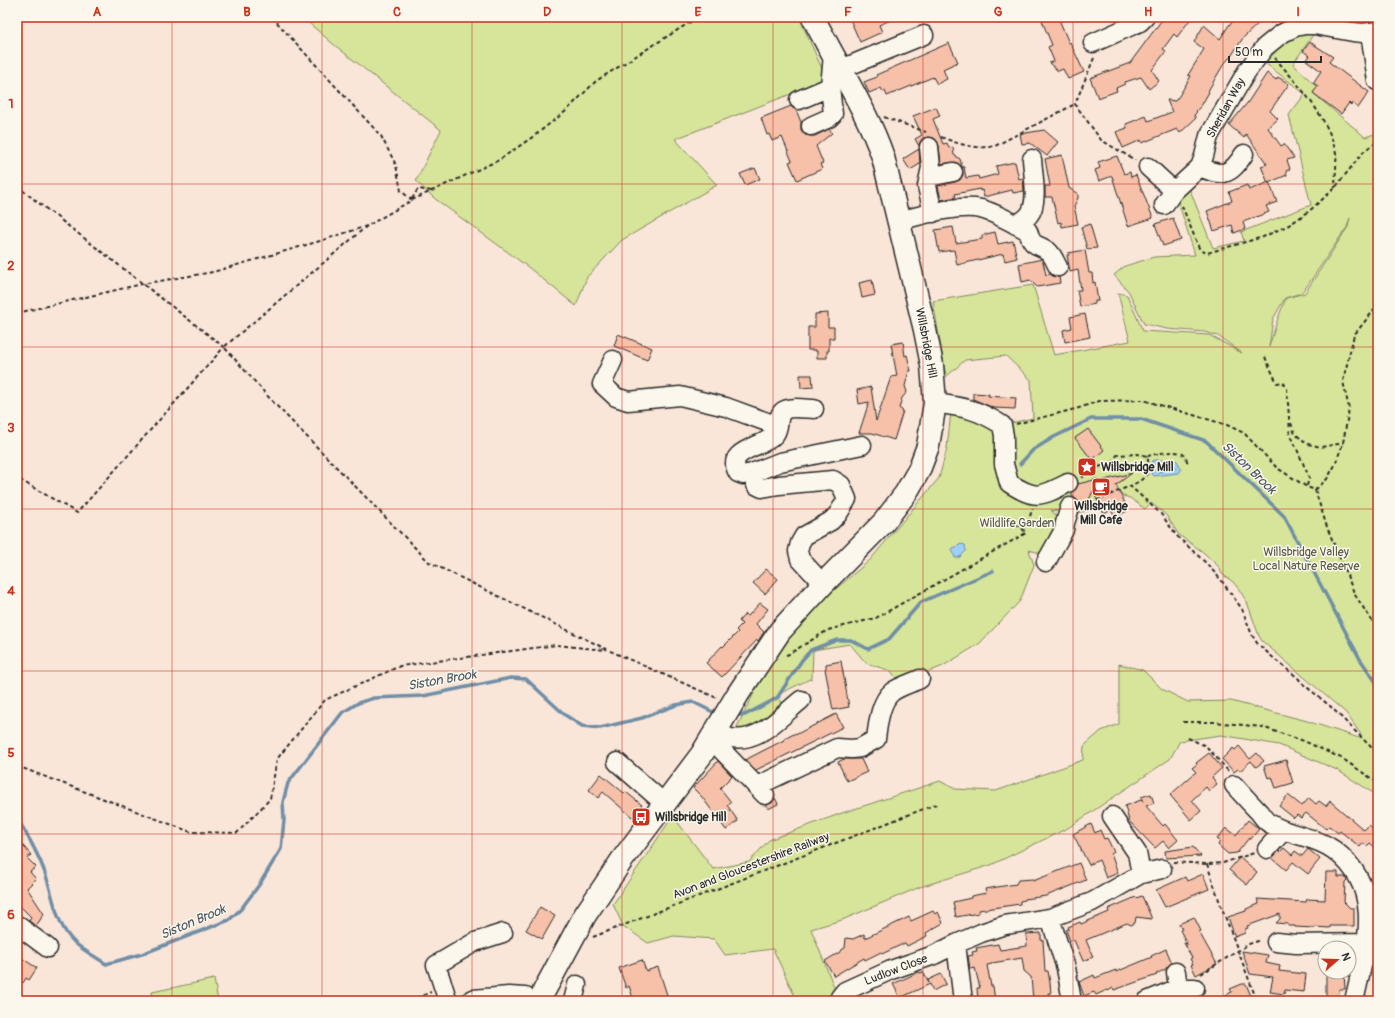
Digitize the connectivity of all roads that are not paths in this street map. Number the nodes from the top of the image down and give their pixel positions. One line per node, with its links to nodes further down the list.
1 (813, 17): 7 (main road, Willsbridge Hill)
2 (1145, 17): 5 (street)
3 (1374, 31): 6 (street, Sheridan Way); 14 (street, Sheridan Way)
4 (924, 35): 7 (street)
5 (1104, 43)
6 (1376, 69)
7 (835, 70): 8 (street); 9 (street); 18 (main road, Willsbridge Hill)
8 (798, 100)
9 (811, 126)
10 (932, 139): 16 (street)
11 (1032, 159): 19 (street)
12 (1243, 163): 14 (street)
13 (1148, 167): 14 (street, Sheridan Way)
14 (1200, 167)
15 (953, 172): 16 (street)
16 (929, 177): 17 (street)
17 (933, 213): 18 (street); 19 (street)
18 (899, 221): 22 (main road, Willsbridge Hill)
19 (1019, 222): 20 (street)
20 (1058, 268)
21 (613, 360): 24 (street)
22 (935, 403): 27 (street); 30 (main road, Willsbridge Hill)
23 (814, 409): 24 (street)
24 (778, 426): 26 (street)
25 (862, 445): 26 (street)
26 (752, 473): 30 (street)
27 (1068, 483)
28 (1070, 507): 29 (street)
29 (1046, 562)
30 (823, 584): 33 (main road, Willsbridge Hill)
31 (920, 679): 33 (street)
32 (800, 700): 33 (street)
33 (724, 718): 36 (main road, Willsbridge Hill)
34 (617, 762): 36 (street)
35 (1234, 785): 42 (street)
36 (665, 804): 47 (main road, Willsbridge Hill)
37 (1112, 816): 38 (street, Ludlow Close)
38 (1050, 918): 43 (street, Ludlow Close); 51 (street)
39 (17, 925): 44 (street)
40 (503, 933): 46 (street)
41 (1276, 942): 42 (street)
42 (1367, 943): 53 (street)
43 (956, 944): 49 (street, Ludlow Close); 50 (street)
44 (48, 948)
45 (1177, 989): 52 (street)
46 (441, 995)
47 (536, 998): 48 (main road)
48 (473, 1001)
49 (839, 1001)
50 (963, 1001)
51 (1072, 1001)
52 (1147, 1001)
53 (1354, 1001)

